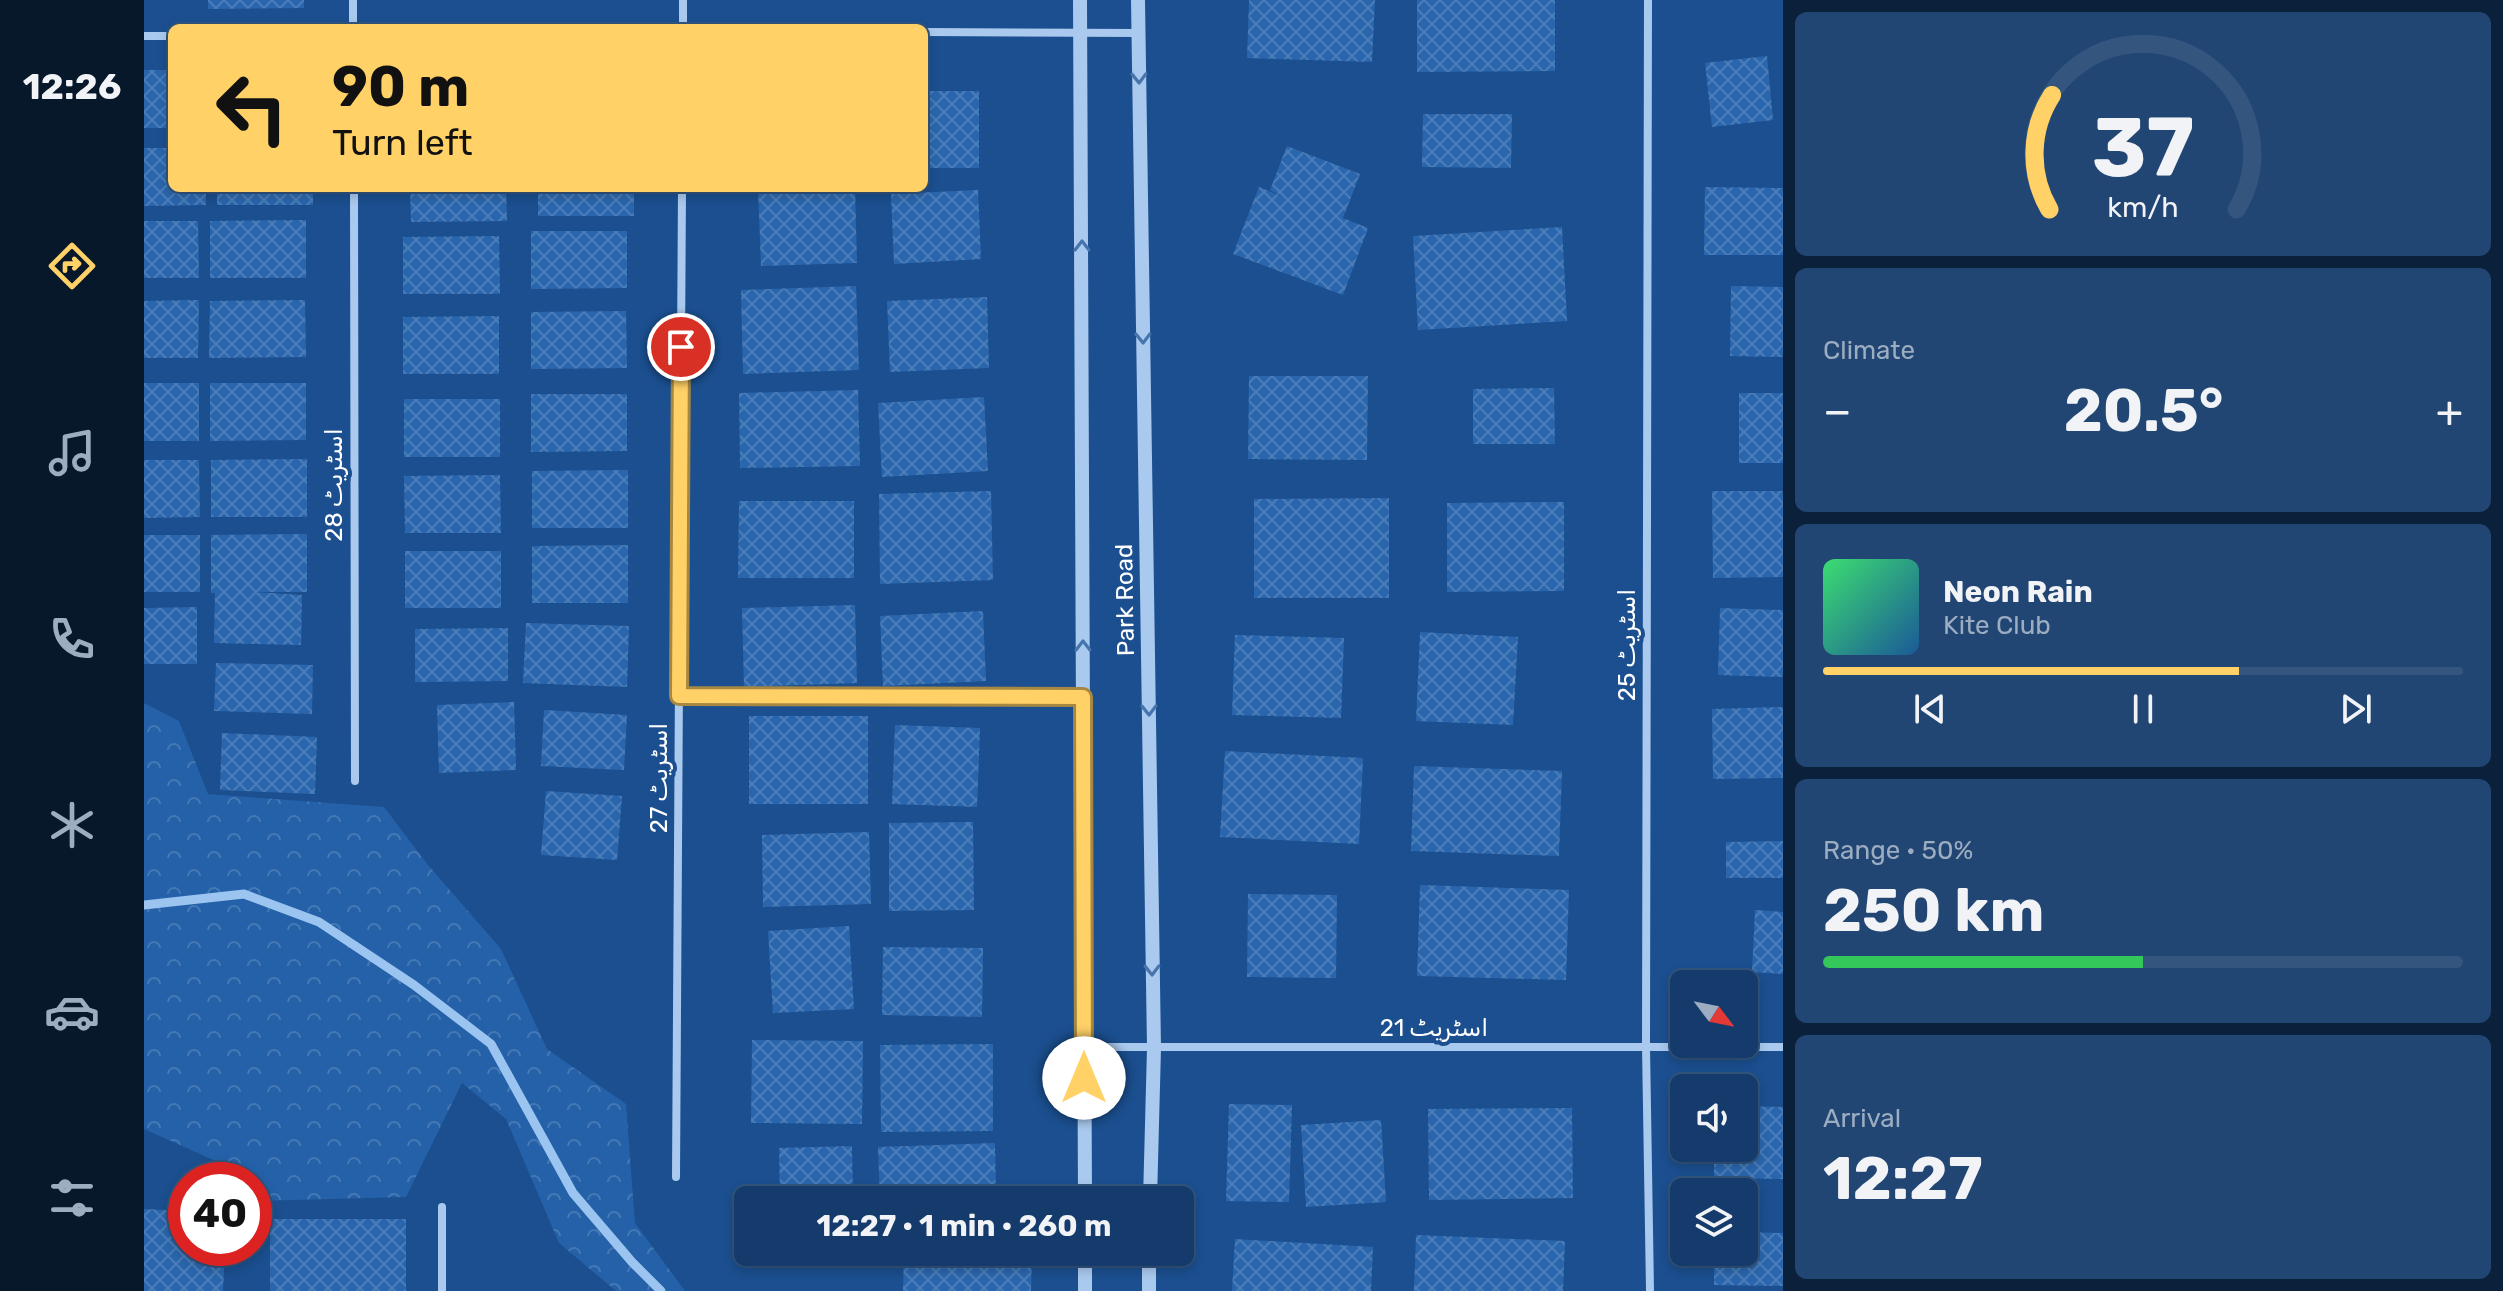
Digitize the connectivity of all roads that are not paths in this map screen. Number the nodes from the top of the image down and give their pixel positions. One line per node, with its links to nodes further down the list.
1 (353, 0): 6 (street)
2 (683, 0): 7 (street)
3 (1080, 0): 10 (street, Park Road)
4 (1138, 0): 9 (street, Park Road)
5 (1648, 0): 19 (street, اسٹریٹ 25)
6 (353, 24)
7 (683, 24)
8 (928, 32): 10 (street)
9 (1139, 33): 10 (street); 21 (street, Park Road, one-way to 21)
10 (1081, 35): 16 (street, Park Road, one-way to 10)
11 (144, 36): 12 (street)
12 (168, 36)
13 (354, 192): 17 (street, اسٹریٹ 28)
14 (682, 192): 15 (street, اسٹریٹ 27)
15 (679, 696): 16 (street); 22 (street, اسٹریٹ 27)
16 (1083, 697): 18 (street, Park Road)
17 (355, 781)
18 (1084, 1047): 21 (street, اسٹریٹ 21); 23 (street, Park Road)
19 (1646, 1047): 20 (street, اسٹریٹ 21); 21 (street, اسٹریٹ 21); 31 (street, اسٹریٹ 25)
20 (1783, 1047)
21 (1154, 1048): 24 (street, Park Road)
22 (676, 1177)
23 (1085, 1186)
24 (1150, 1186)
25 (442, 1207): 28 (street)
26 (1085, 1266): 29 (street)
27 (1149, 1266): 30 (street)
28 (442, 1291)
29 (1085, 1291)
30 (1149, 1291)
31 (1650, 1291)

